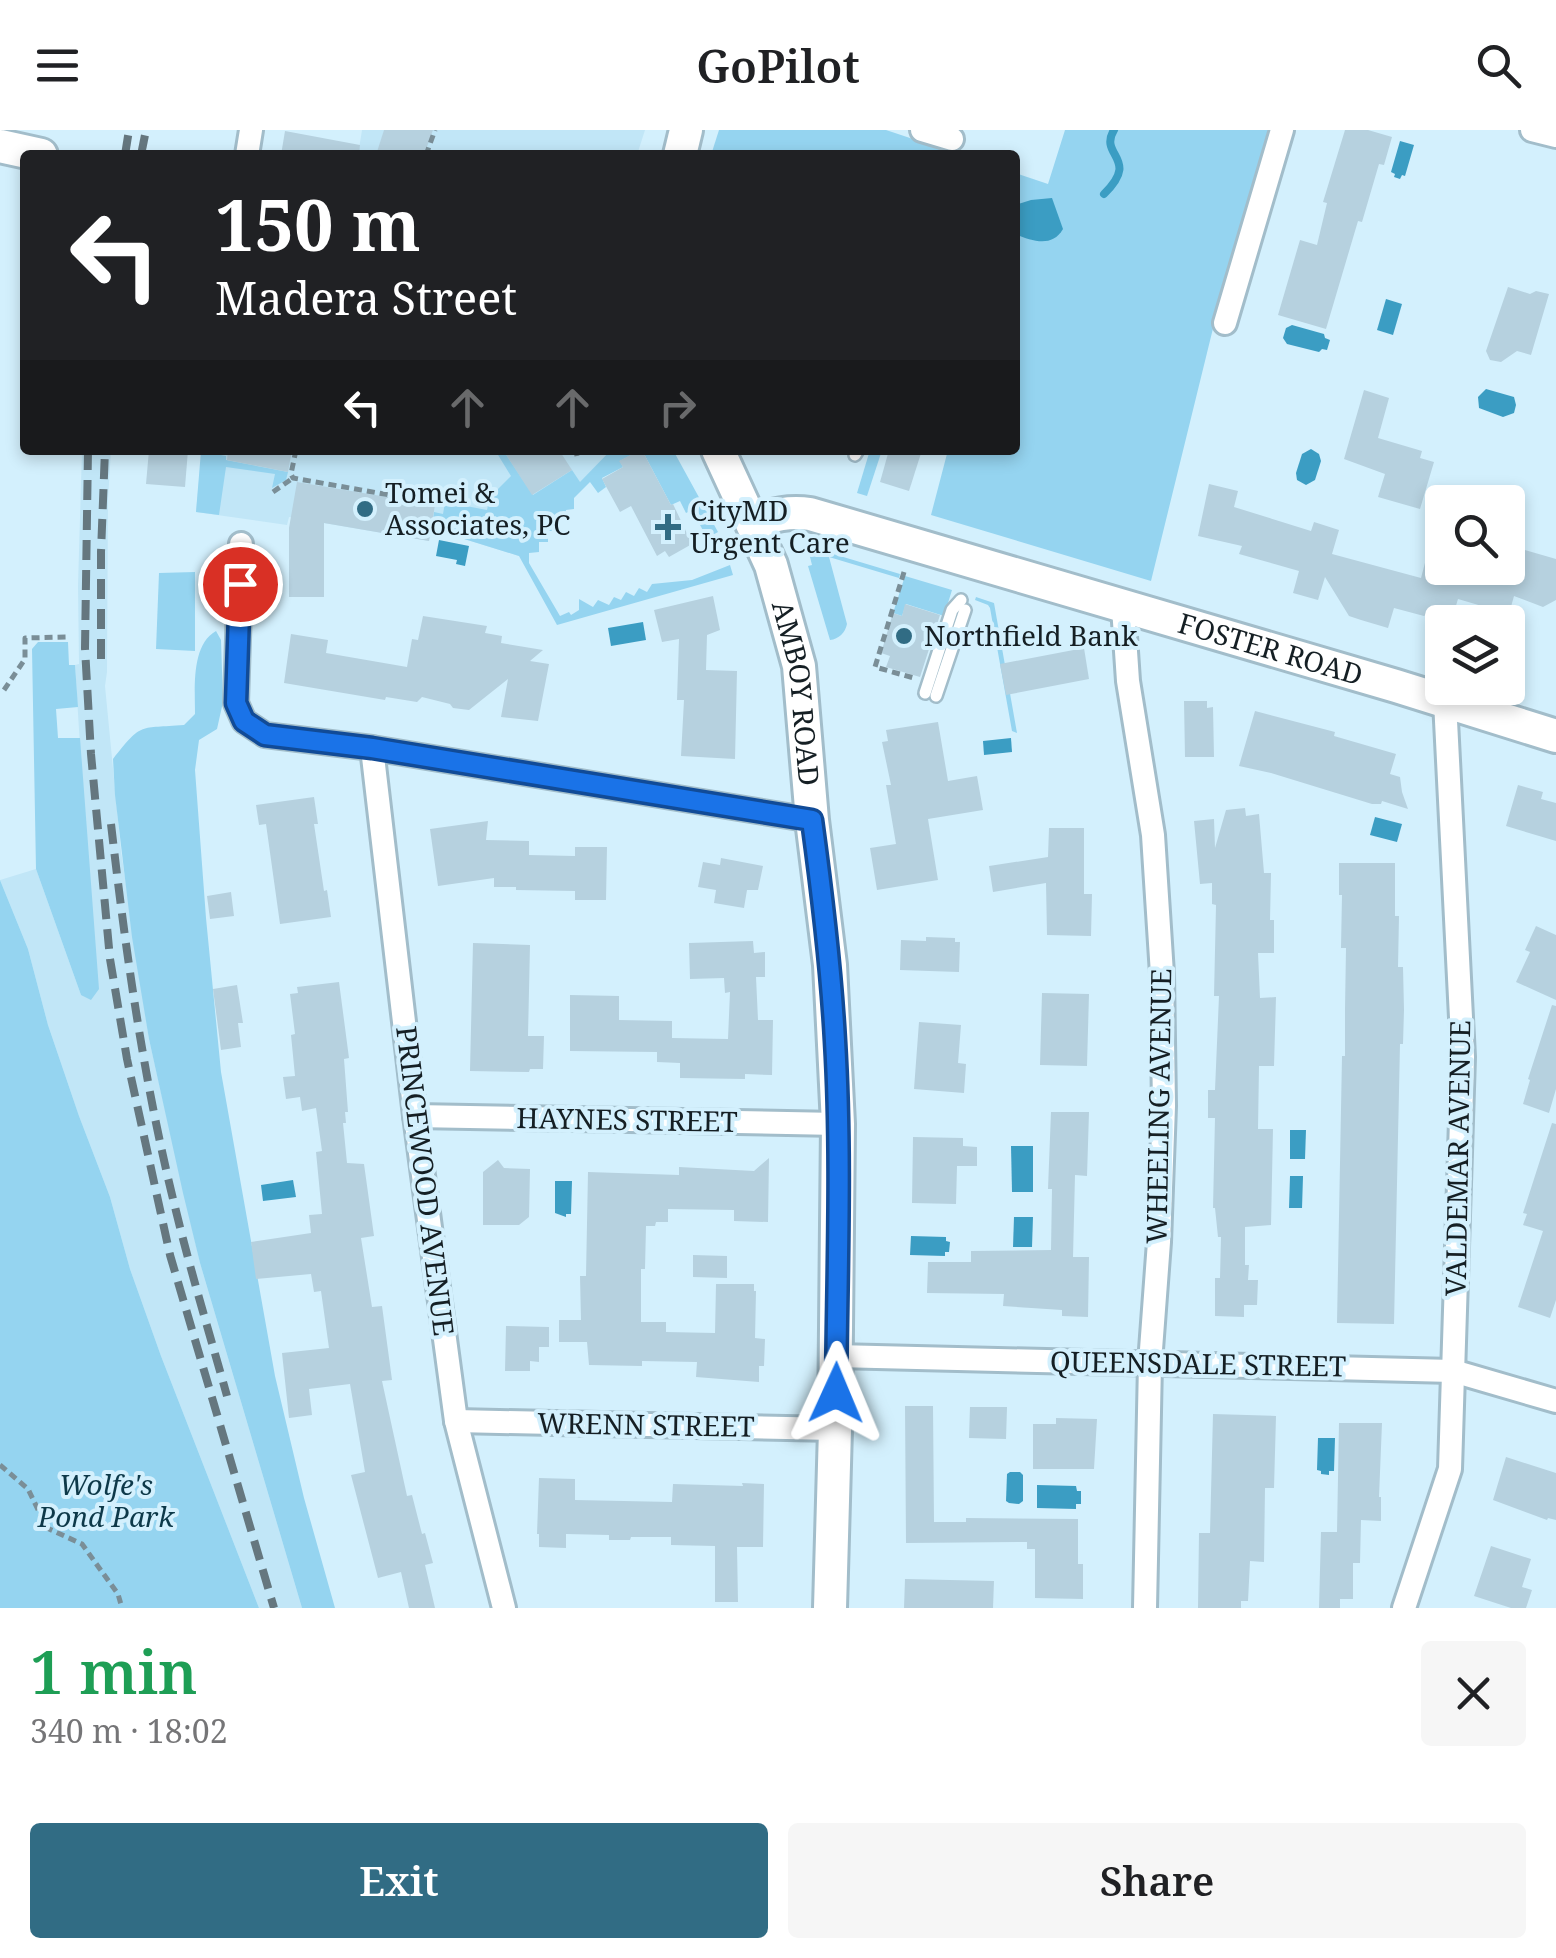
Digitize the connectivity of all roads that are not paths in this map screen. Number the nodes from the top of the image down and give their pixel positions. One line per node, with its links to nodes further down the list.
1 (922, 130): 5 (street)
2 (1282, 130): 6 (street)
3 (1532, 130): 4 (street)
4 (1556, 136)
5 (952, 140)
6 (1225, 323)
7 (720, 455): 8 (main road, AMBOY ROAD)
8 (753, 522): 11 (main road, FOSTER ROAD); 18 (main road, AMBOY ROAD)
9 (240, 544): 17 (street)
10 (963, 605): 12 (lane)
11 (1123, 607): 13 (main road, FOSTER ROAD); 22 (street, WHEELING AVENUE)
12 (928, 690)
13 (1425, 695)
14 (1445, 705): 23 (street, VALDEMAR AVENUE)
15 (1458, 705): 16 (main road, FOSTER ROAD)
16 (1556, 736)
17 (372, 748): 18 (street); 19 (street, PRINCEWOOD AVENUE)
18 (812, 820): 20 (main road, AMBOY ROAD)
19 (416, 1116): 20 (street, HAYNES STREET); 25 (street, PRINCEWOOD AVENUE)
20 (838, 1124): 21 (main road, AMBOY ROAD)
21 (836, 1356): 22 (street, QUEENSDALE STREET); 26 (main road, AMBOY ROAD)
22 (1150, 1363): 23 (street, QUEENSDALE STREET); 29 (street, WHEELING AVENUE)
23 (1454, 1371): 24 (street, QUEENSDALE STREET); 30 (street, VALDEMAR AVENUE)
24 (1556, 1402)
25 (456, 1421): 26 (street, WRENN STREET); 27 (street, PRINCEWOOD AVENUE)
26 (835, 1429): 28 (main road, AMBOY ROAD)
27 (504, 1608)
28 (830, 1608)
29 (1145, 1608)
30 (1404, 1608)

